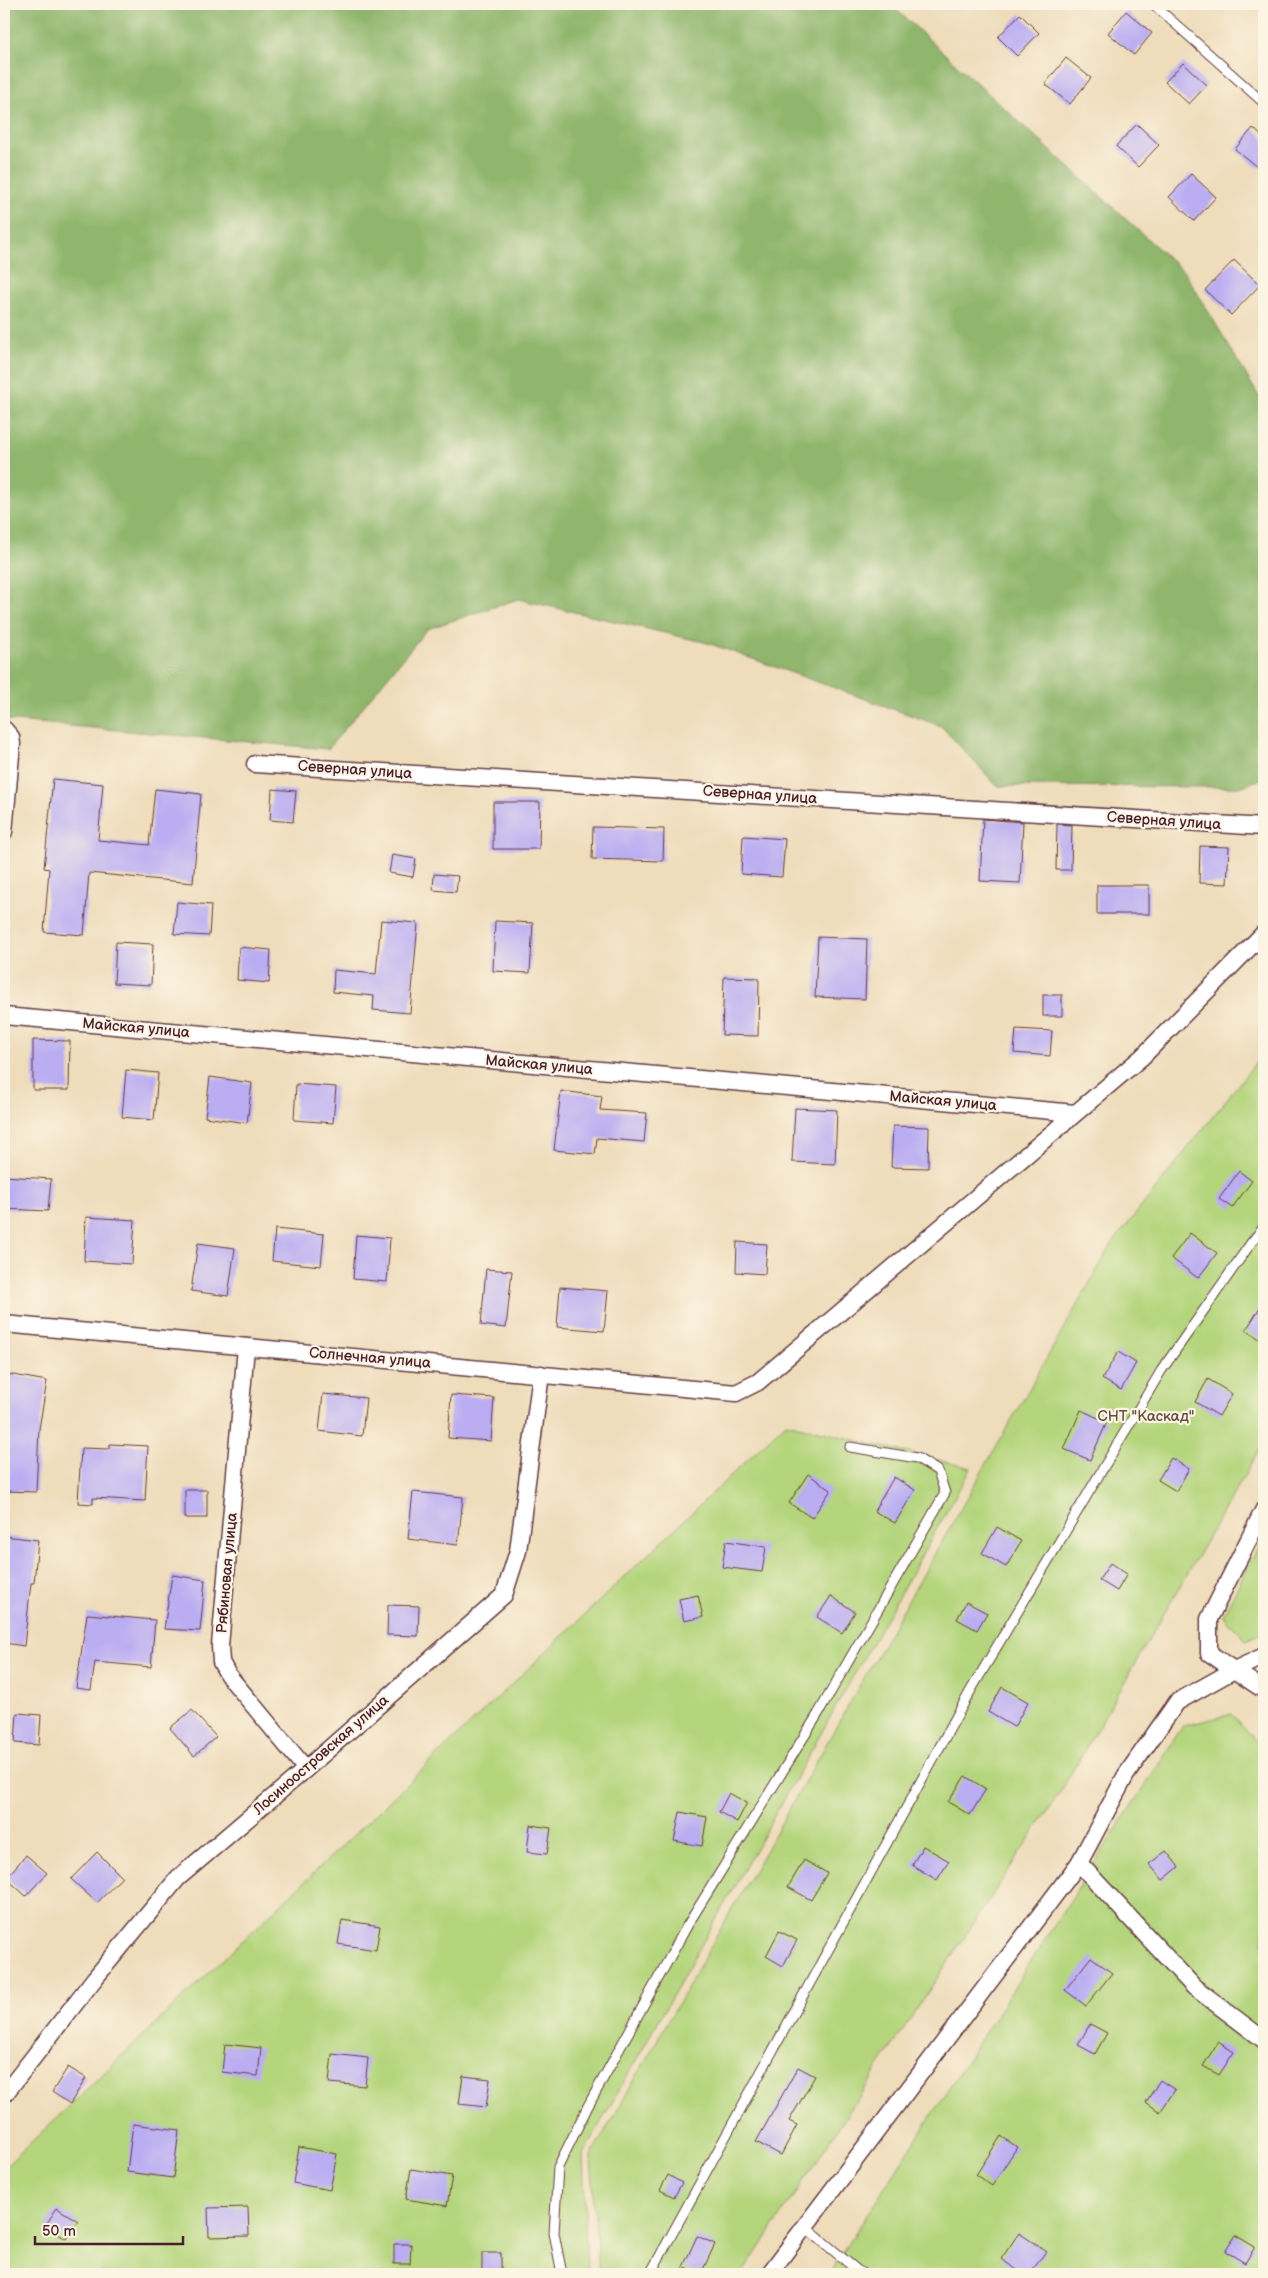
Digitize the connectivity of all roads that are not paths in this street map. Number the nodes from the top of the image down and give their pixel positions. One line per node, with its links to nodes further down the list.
1 (1153, 4): 2 (lane)
2 (1264, 103)
3 (5, 729): 6 (street)
4 (255, 764): 5 (street, Северная улица)
5 (1264, 827)
6 (4, 832)
7 (1264, 933): 9 (street)
8 (4, 1016): 9 (street, Майская улица)
9 (1075, 1113): 13 (street, Солнечная улица)
10 (1264, 1227): 25 (lane)
11 (4, 1324): 12 (street, Солнечная улица)
12 (246, 1347): 13 (street, Солнечная улица); 19 (street, Рябиновая улица)
13 (541, 1374): 19 (street, Лосиноостровская улица)
14 (850, 1447): 24 (lane)
15 (1264, 1509): 17 (street)
16 (1264, 1656): 17 (street)
17 (1234, 1670): 18 (street); 20 (street)
18 (1264, 1690)
19 (306, 1769): 22 (street, Лосиноостровская улица)
20 (1079, 1863): 21 (street); 23 (street)
21 (1264, 2040)
22 (4, 2095)
23 (804, 2226): 26 (street); 27 (lane)
24 (562, 2274)
25 (650, 2274)
26 (769, 2274)
27 (865, 2274)

